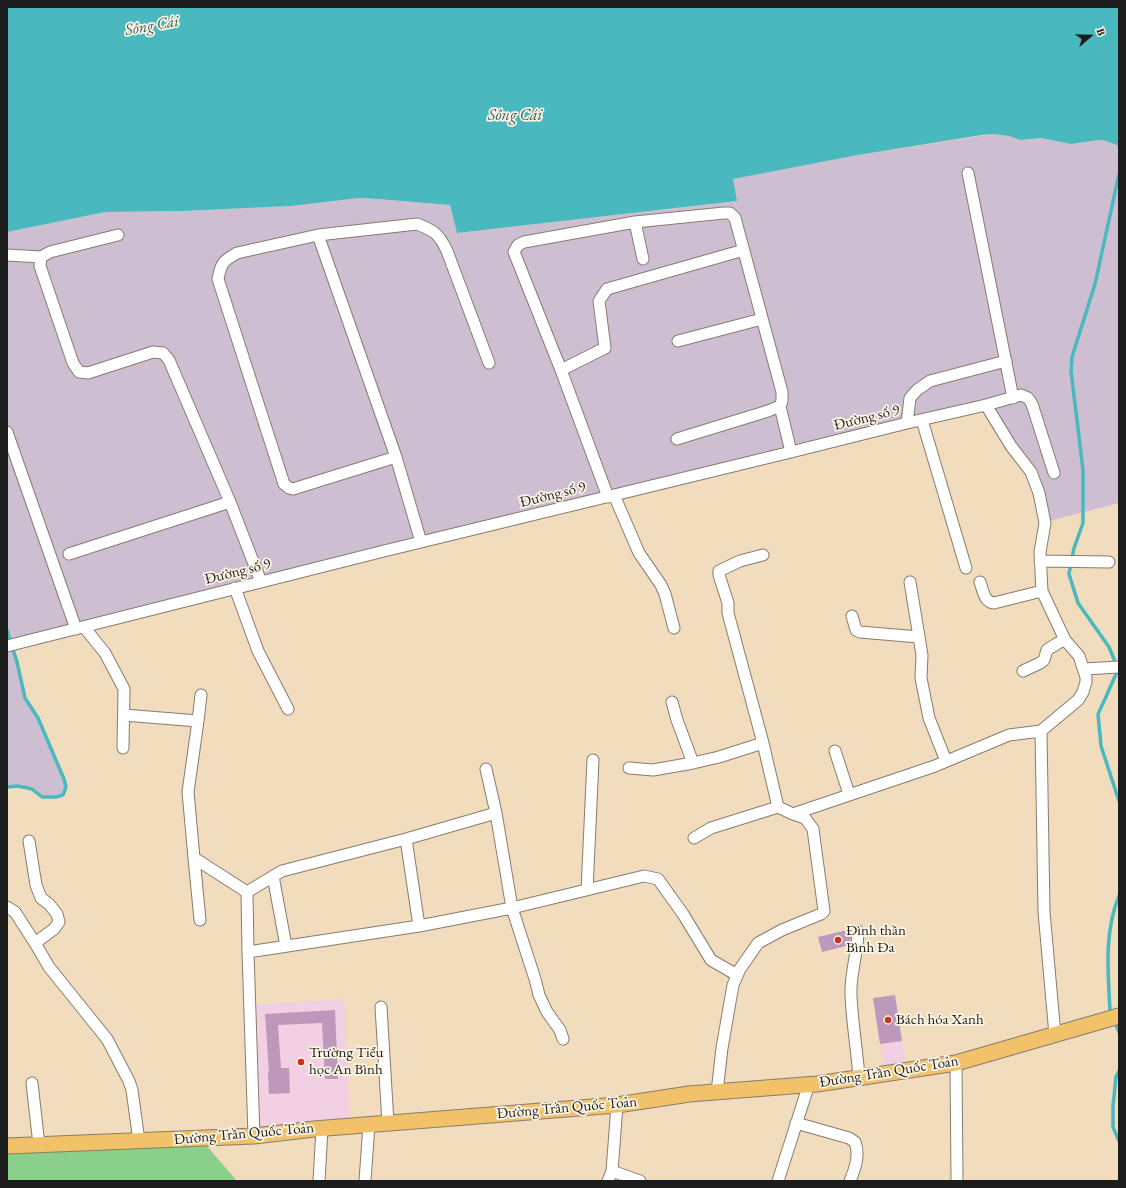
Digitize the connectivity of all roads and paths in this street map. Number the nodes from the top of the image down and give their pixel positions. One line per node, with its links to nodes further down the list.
1 (968, 173): 11 (street)
2 (635, 222): 5 (street); 8 (street); 13 (street)
3 (118, 235): 7 (street)
4 (318, 235): 12 (street); 22 (street); 22 (street)
5 (744, 250): 9 (street); 13 (street)
6 (7, 255): 7 (street)
7 (42, 257): 25 (street)
8 (643, 259)
9 (762, 319): 10 (street); 16 (street)
10 (678, 341)
11 (1006, 361): 14 (street); 18 (street)
12 (489, 363)
13 (561, 370): 24 (street)
14 (1013, 398): 15 (street, Đường số 9); 23 (street, Đường số 9)
15 (986, 405): 17 (street, Đường số 9); 29 (street)
16 (780, 406): 20 (street); 21 (street)
17 (922, 420): 18 (street, Đường số 9); 31 (street)
18 (907, 423): 21 (street, Đường số 9)
19 (7, 432): 38 (street)
20 (676, 439)
21 (791, 452): 24 (street, Đường số 9)
22 (396, 457): 26 (street)
23 (1054, 473)
24 (611, 496): 26 (street, Đường số 9); 39 (street)
25 (230, 502): 27 (street); 32 (street)
26 (421, 542): 32 (street, Đường số 9)
27 (69, 554)
28 (763, 555): 52 (street)
29 (1040, 561): 30 (street); 36 (street)
30 (1110, 562)
31 (966, 568)
32 (261, 582): 35 (street, Đường số 9)
33 (910, 582): 40 (street)
34 (980, 582): 36 (street)
35 (235, 588): 38 (street, Đường số 9); 48 (street)
36 (1042, 590): 41 (street)
37 (852, 616): 40 (street)
38 (80, 628): 42 (street, Đường số 9); 49 (street)
39 (674, 628)
40 (919, 637): 56 (street)
41 (1065, 640): 44 (street); 45 (street)
42 (7, 646)
43 (1114, 667): 44 (street)
44 (1084, 668): 51 (street)
45 (1023, 671)
46 (201, 695): 50 (street)
47 (672, 702): 57 (street)
48 (288, 709)
49 (124, 715): 50 (street); 53 (street)
50 (198, 721): 67 (street)
51 (1041, 731): 56 (street); 82 (street)
52 (763, 743): 57 (street); 61 (street)
53 (123, 748)
54 (835, 751): 60 (street)
55 (593, 760): 69 (street)
56 (946, 761): 60 (street)
57 (693, 762): 58 (street)
58 (629, 768)
59 (486, 769): 62 (street)
60 (849, 794): 63 (street)
61 (778, 807): 63 (street); 64 (street)
62 (496, 814): 65 (street); 72 (street)
63 (793, 814): 79 (street)
64 (694, 838)
65 (406, 839): 68 (street); 74 (street)
66 (29, 841): 76 (street)
67 (194, 858): 70 (street); 73 (street)
68 (273, 876): 70 (street); 77 (street)
69 (587, 890): 72 (street); 79 (street)
70 (247, 892): 78 (street)
71 (7, 907): 76 (street)
72 (512, 908): 74 (street); 83 (street)
73 (200, 920)
74 (419, 926): 77 (street)
75 (858, 931): 85 (street)
76 (35, 943): 95 (street)
77 (286, 946): 78 (street)
78 (248, 952): 94 (street)
79 (737, 975): 88 (street)
80 (382, 1007): 90 (street)
81 (1119, 1016): 82 (main road, Đường Trần Quốc Toản)
82 (1055, 1035): 84 (main road, Đường Trần Quốc Toản)
83 (564, 1039)
84 (956, 1063): 85 (main road, Đường Trần Quốc Toản); 104 (street)
85 (859, 1077): 87 (main road, Đường Trần Quốc Toản)
86 (32, 1083): 96 (street)
87 (809, 1084): 88 (main road, Đường Trần Quốc Toản); 91 (street)
88 (717, 1092): 89 (main road, Đường Trần Quốc Toản)
89 (616, 1105): 90 (main road, Đường Trần Quốc Toản); 98 (street)
90 (388, 1123): 92 (main road, Đường Trần Quốc Toản)
91 (796, 1123): 102 (street); 103 (street)
92 (369, 1124): 93 (main road, Đường Trần Quốc Toản); 100 (street)
93 (322, 1128): 94 (main road, Đường Trần Quốc Toản); 99 (street)
94 (254, 1136): 95 (main road, Đường Trần Quốc Toản)
95 (139, 1141): 96 (main road, Đường Trần Quốc Toản)
96 (40, 1144): 97 (main road, Đường Trần Quốc Toản)
97 (7, 1146)
98 (610, 1176): 101 (street)
99 (319, 1181)
100 (365, 1181)
101 (640, 1181)
102 (778, 1181)
103 (850, 1181)
104 (957, 1181)

